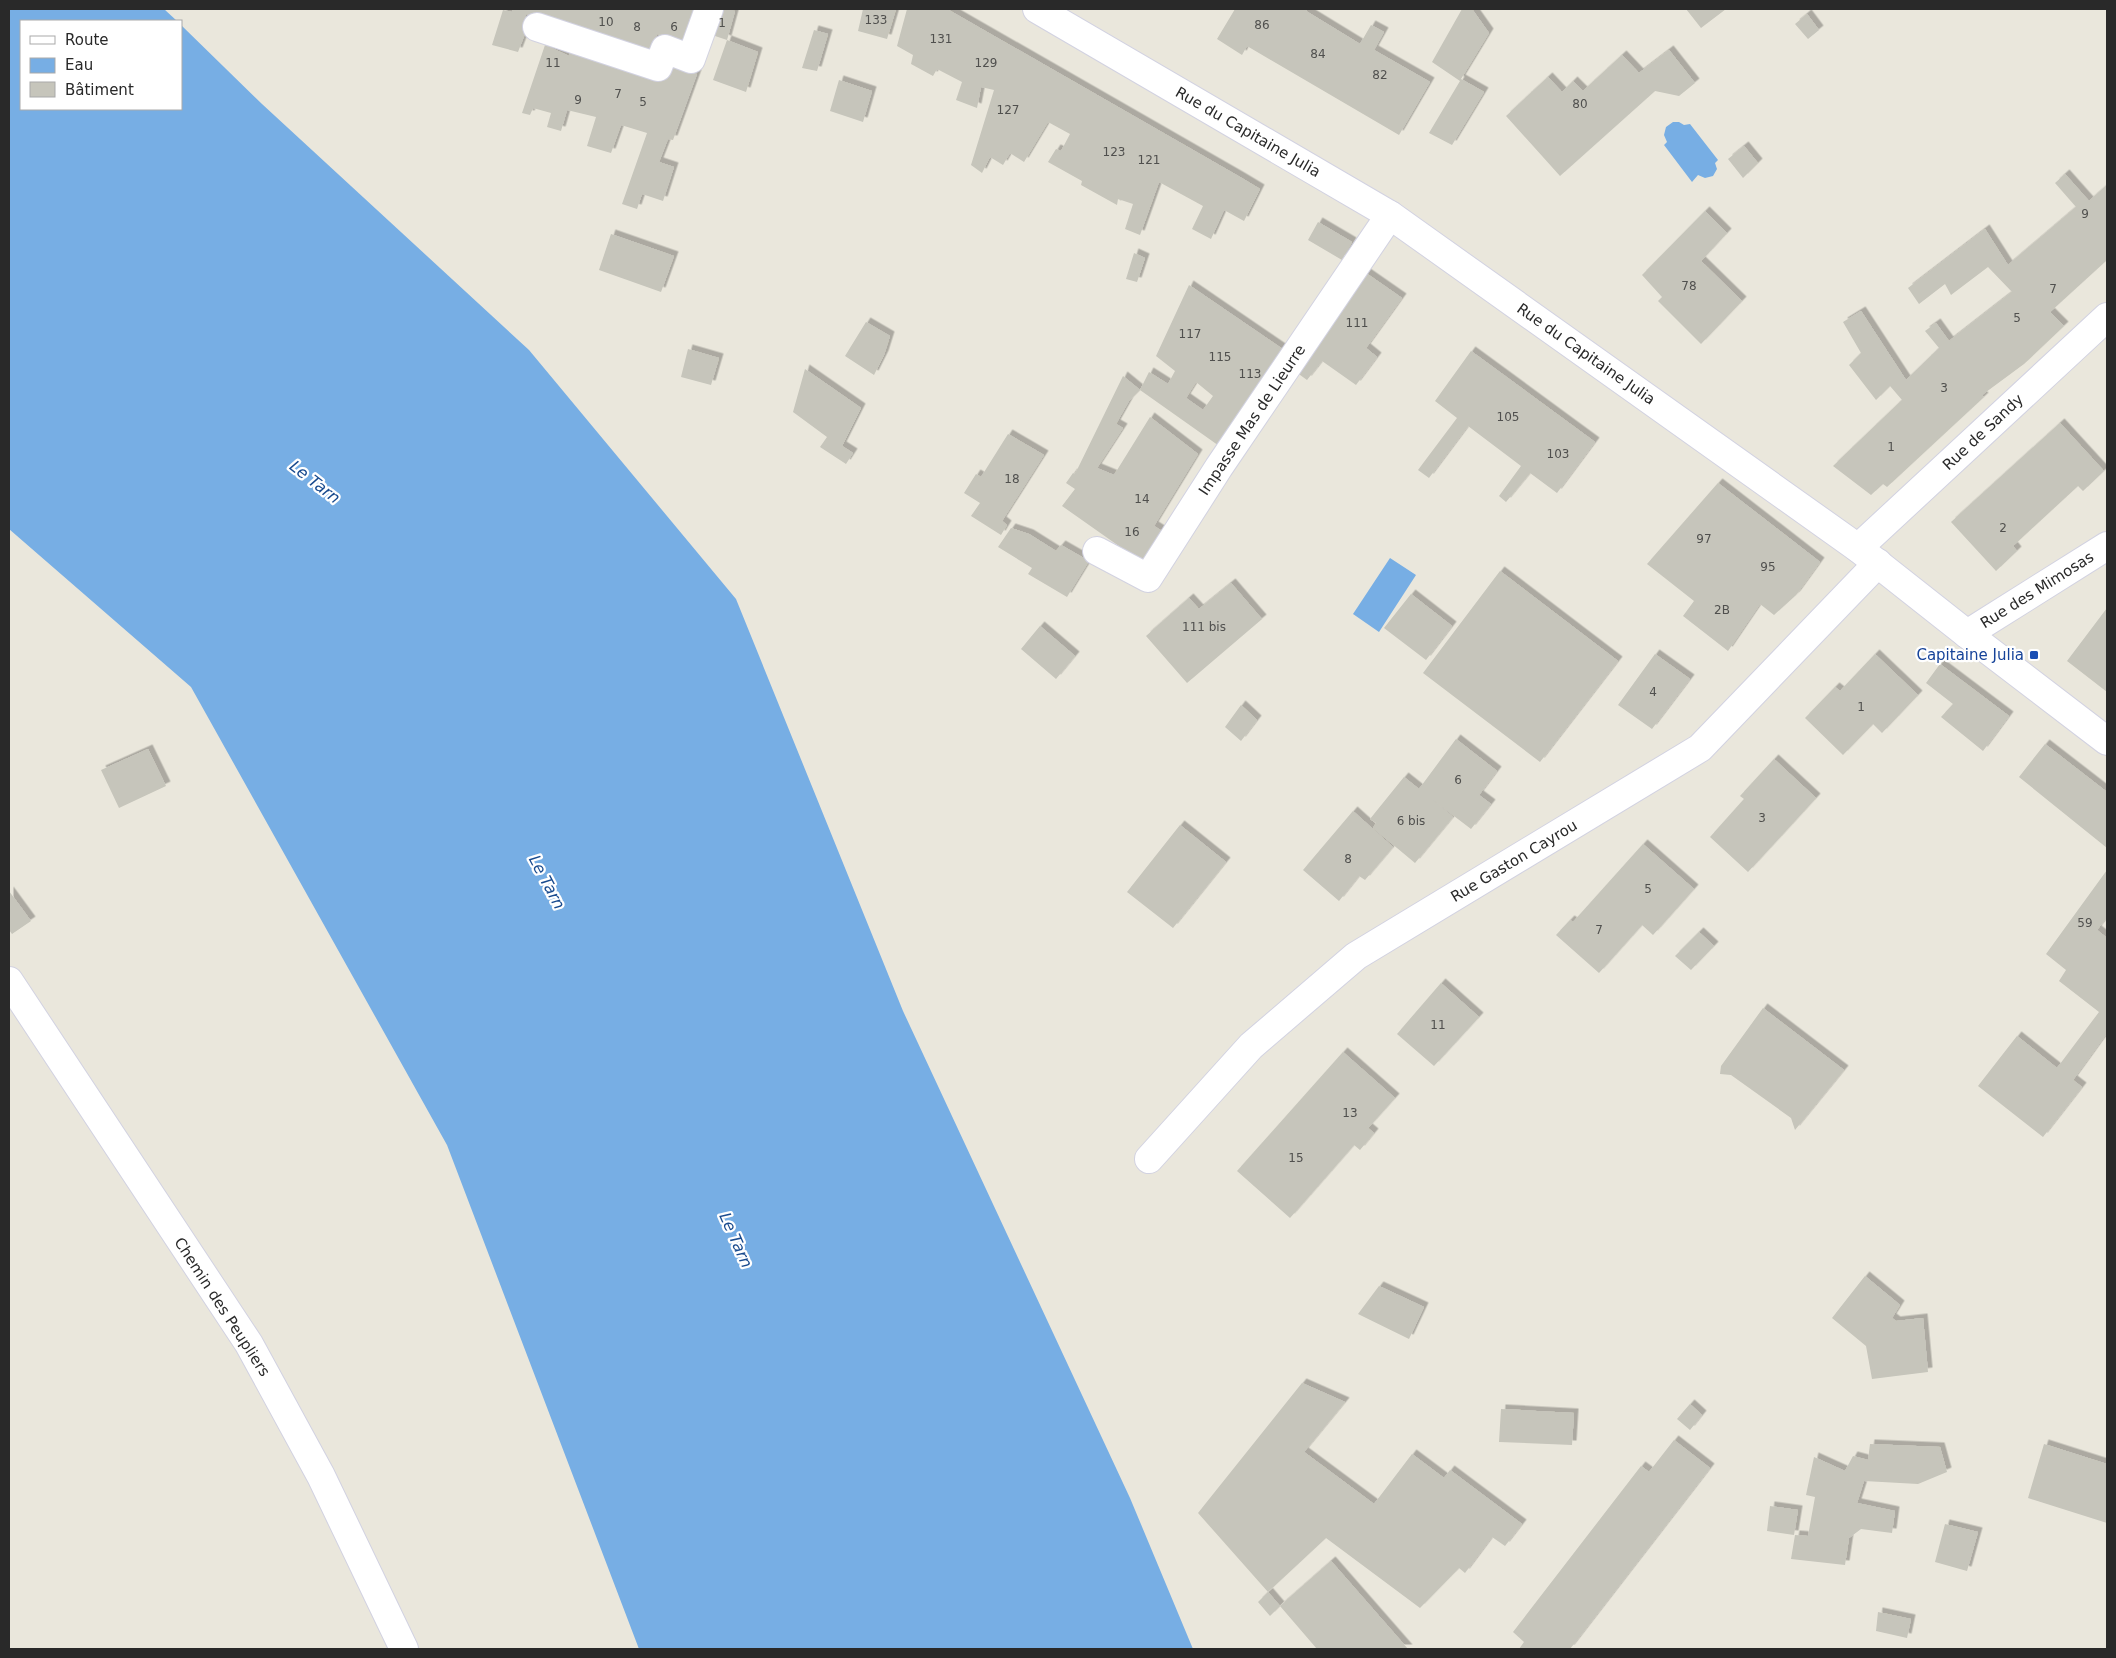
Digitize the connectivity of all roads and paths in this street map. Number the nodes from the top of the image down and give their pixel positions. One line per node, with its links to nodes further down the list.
1 (709, 9): 3 (street)
2 (1037, 9): 4 (street, Rue du Capitaine Julia)
3 (537, 27)
4 (1390, 215): 7 (street, Impasse Mas de Lieurre); 8 (street, Rue du Capitaine Julia)
5 (2107, 317): 8 (street, Rue de Sandy)
6 (2107, 546): 9 (street, Rue des Mimosas)
7 (1097, 551)
8 (1868, 556): 9 (street, Rue du Capitaine Julia); 12 (street, Rue Gaston Cayrou)
9 (1967, 634): 10 (street, Rue du Capitaine Julia)
10 (2107, 741)
11 (9, 981): 13 (street, Chemin des Peupliers)
12 (1149, 1159)
13 (404, 1649)

